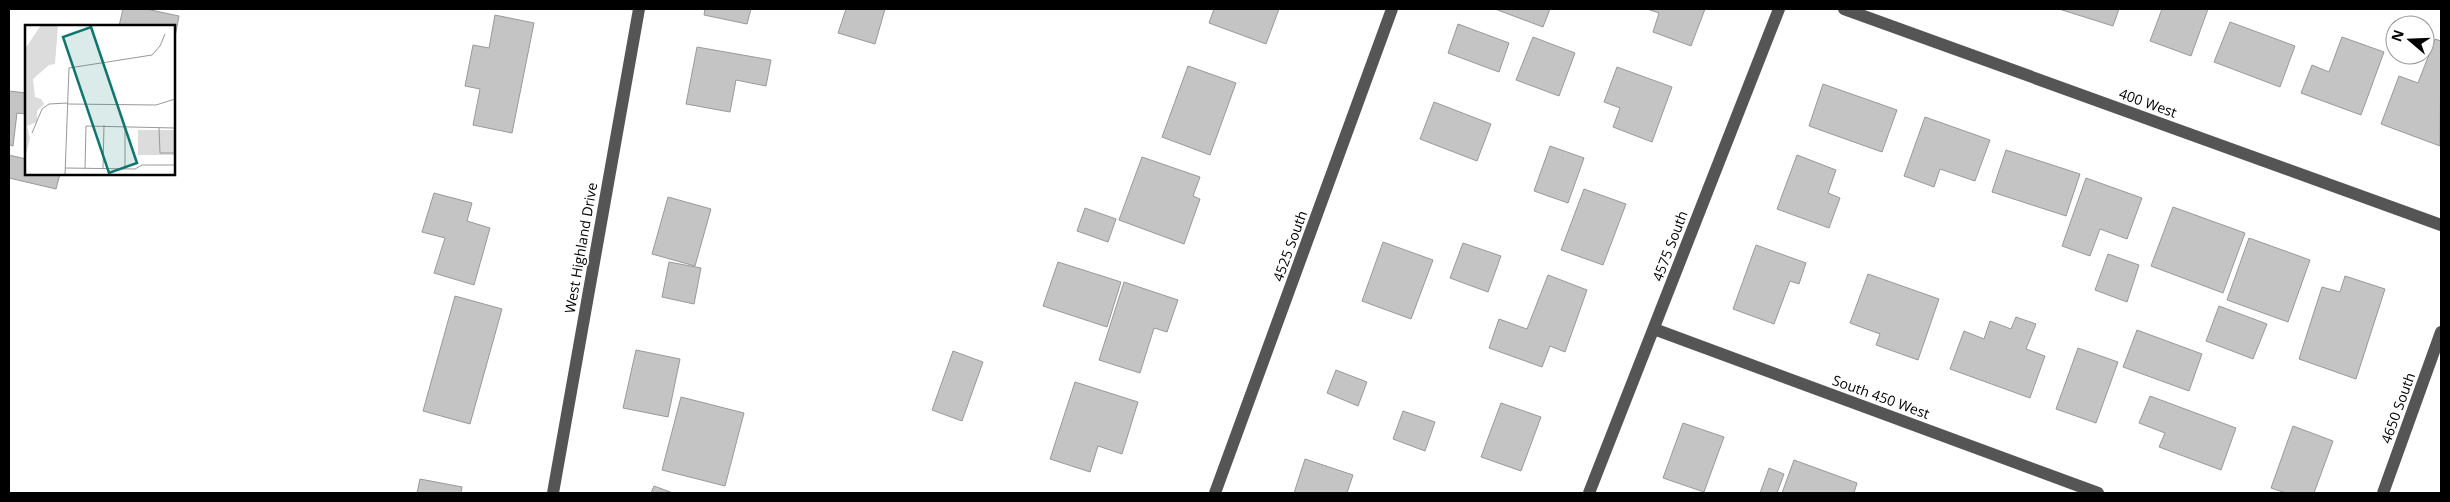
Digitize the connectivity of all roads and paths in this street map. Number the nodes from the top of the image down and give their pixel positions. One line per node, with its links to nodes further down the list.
1 (639, 9): 8 (street, West Highland Drive)
2 (1392, 9): 9 (street, 4525 South)
3 (1779, 9): 6 (street, 4575 South)
4 (1844, 9): 5 (street, 400 West)
5 (2441, 225)
6 (1654, 329): 10 (street, 4575 South); 11 (street, South 450 West)
7 (2441, 332): 12 (street, 4650 South)
8 (554, 493)
9 (1215, 493)
10 (1589, 493)
11 (2098, 493)
12 (2383, 493)

